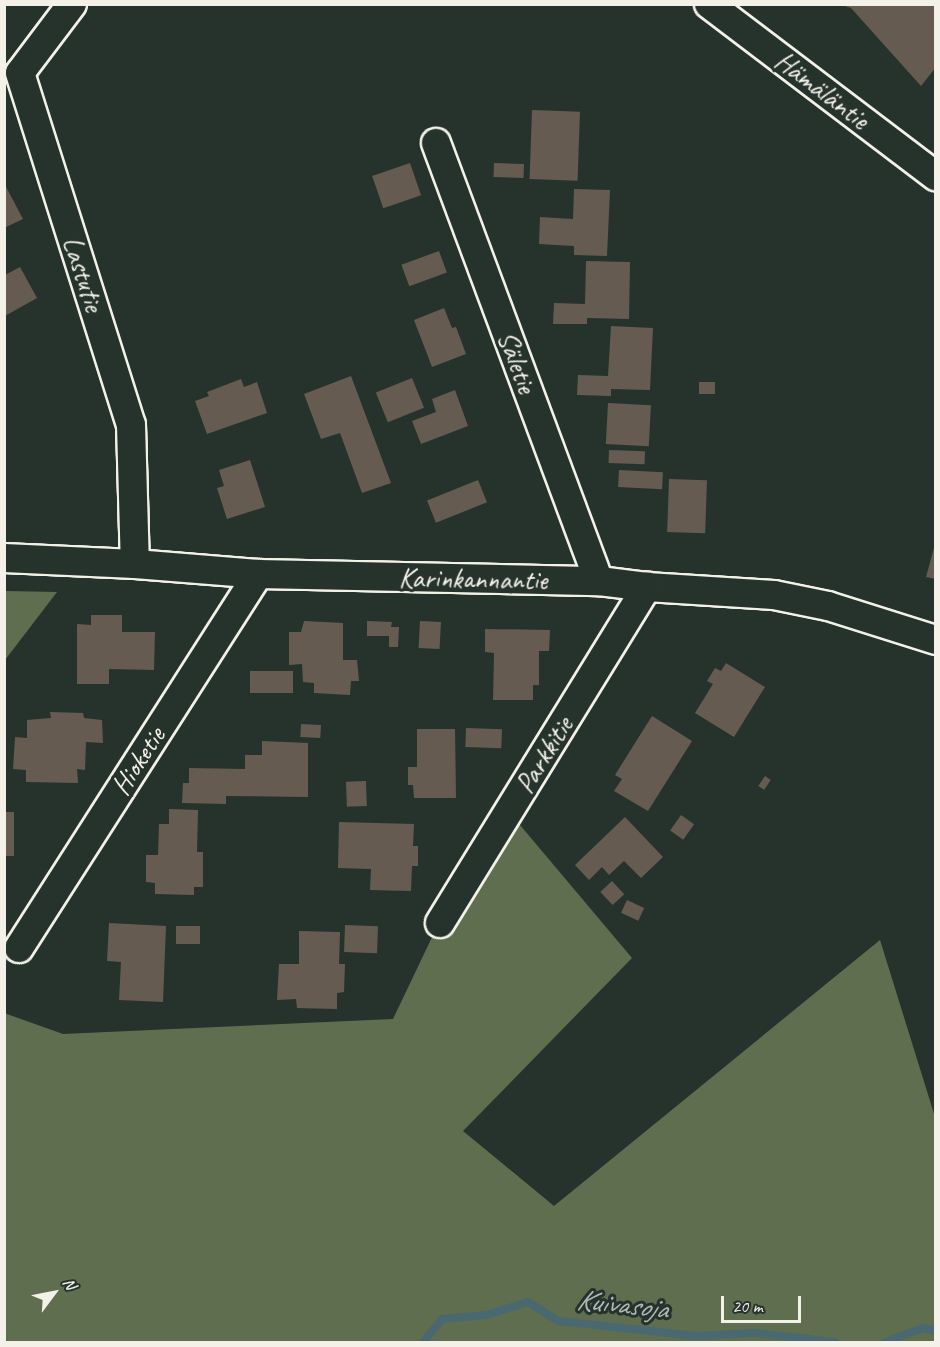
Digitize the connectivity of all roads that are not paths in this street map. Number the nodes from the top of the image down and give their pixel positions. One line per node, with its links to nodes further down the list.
1 (72, 4): 6 (street, Lastutie)
2 (709, 4): 4 (street, Hämäläntie)
3 (436, 143): 8 (street, Säletie)
4 (936, 176)
5 (4, 558): 6 (street, Karinkannantie)
6 (135, 564): 7 (street, Karinkannantie)
7 (258, 574): 8 (street, Karinkannantie); 12 (street, Hioketie)
8 (599, 581): 9 (street, Karinkannantie)
9 (647, 587): 10 (street, Karinkannantie); 11 (street, Parkkitie)
10 (936, 640)
11 (440, 923)
12 (19, 948)

